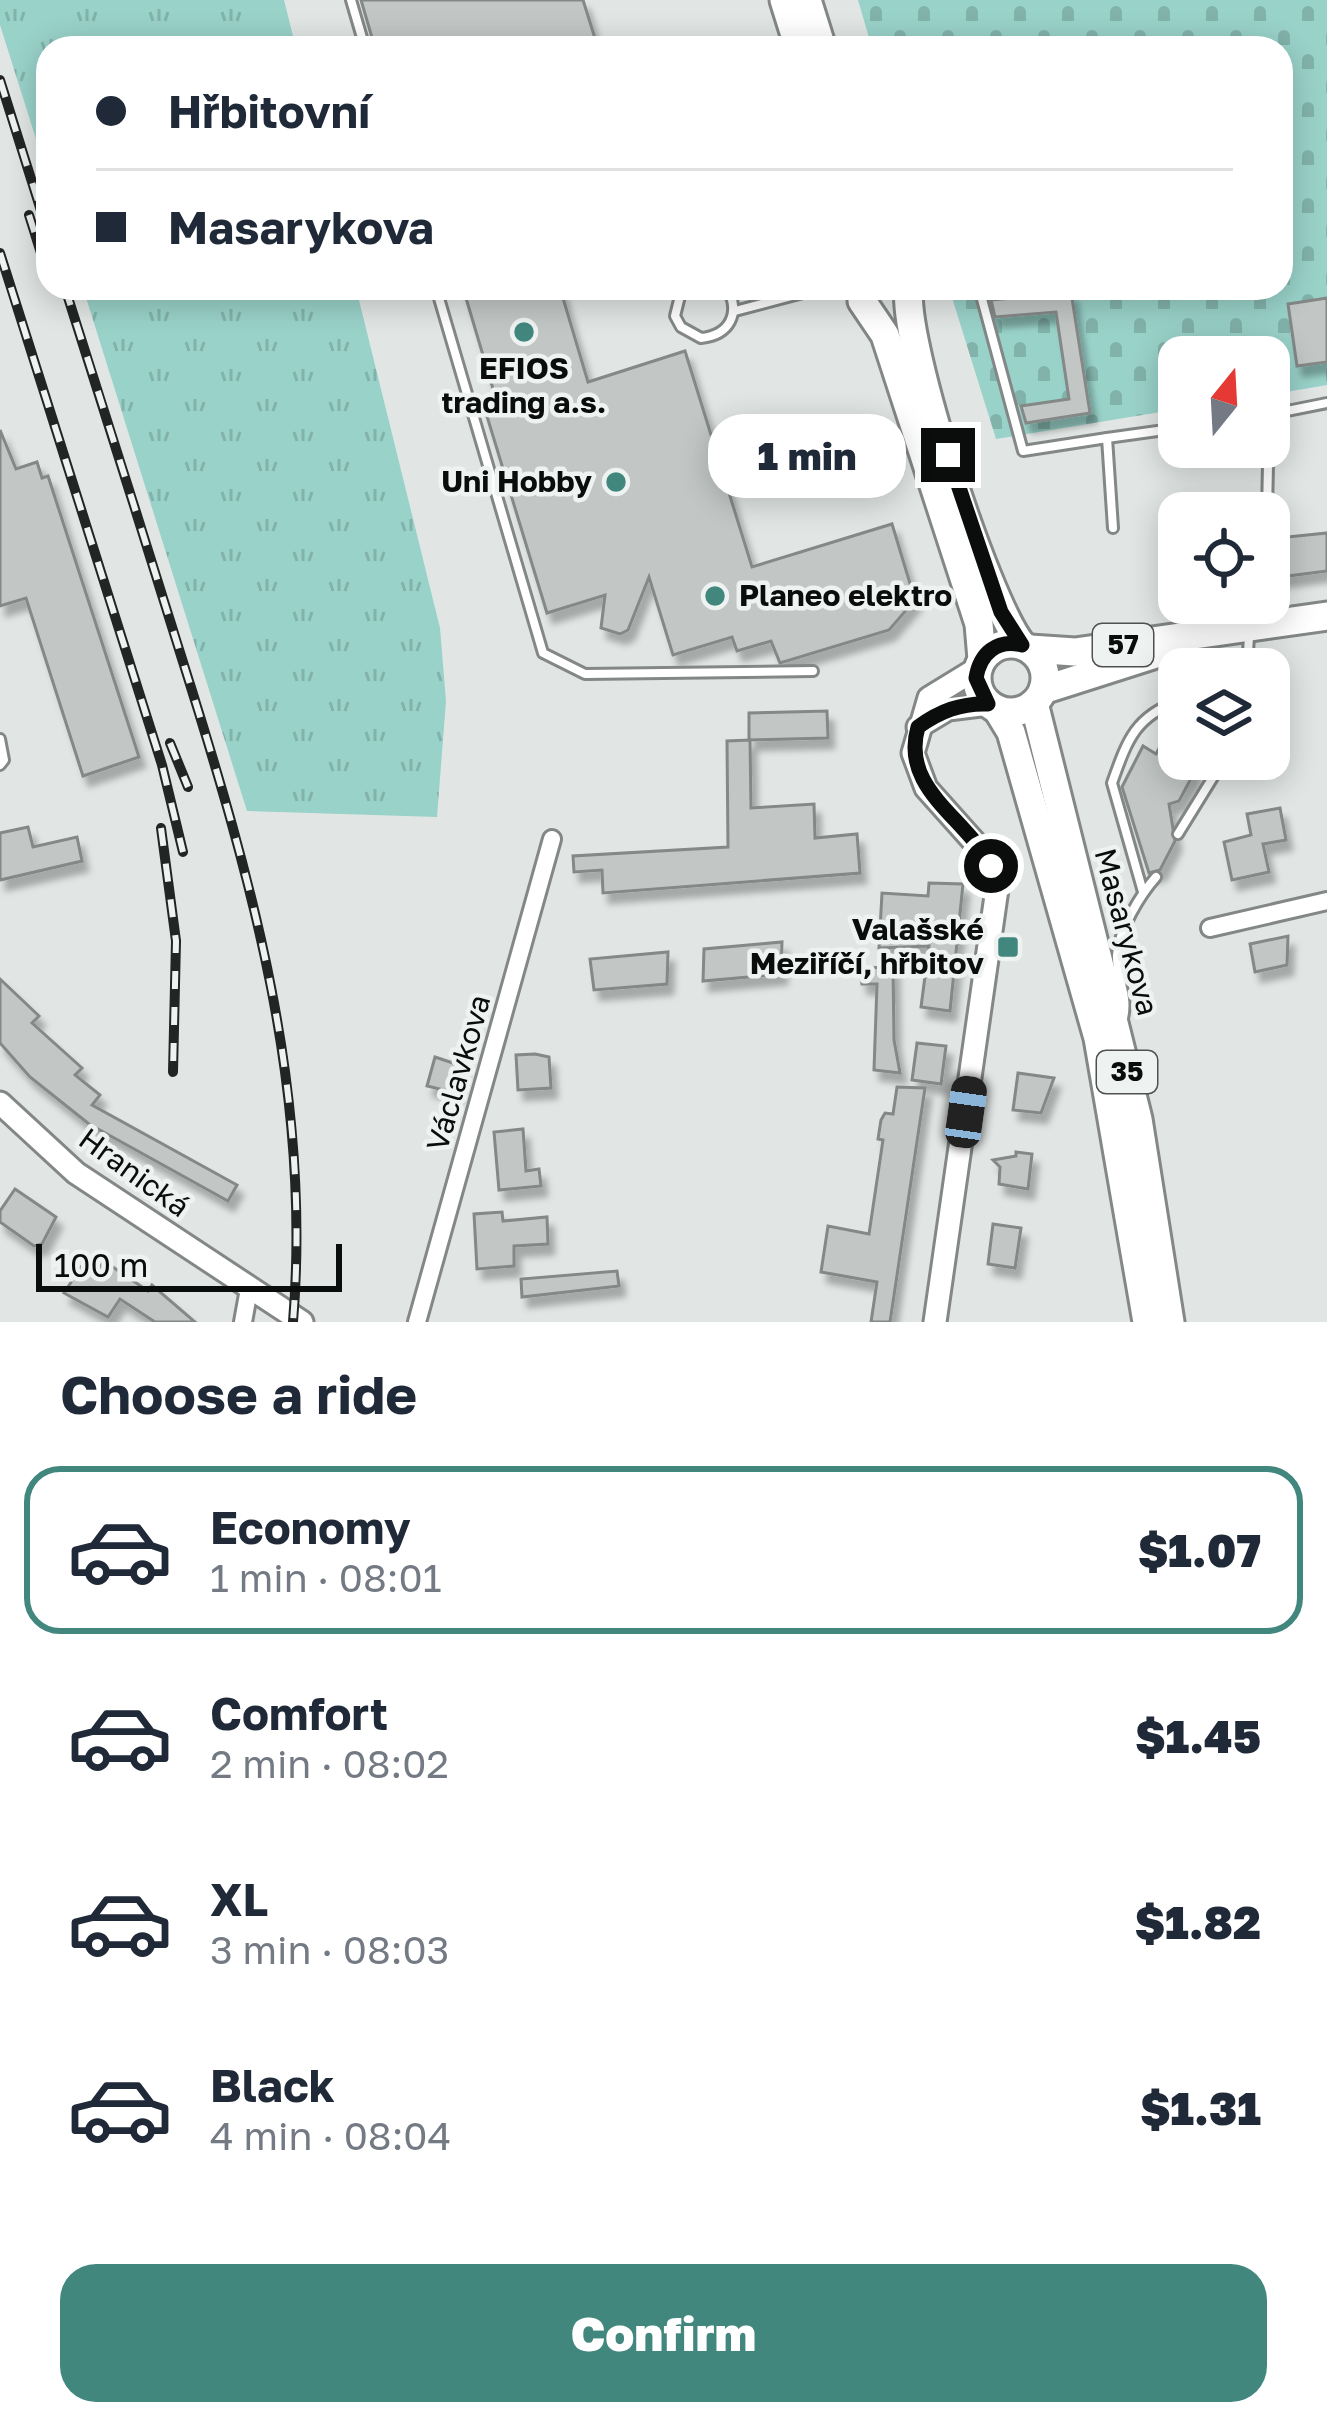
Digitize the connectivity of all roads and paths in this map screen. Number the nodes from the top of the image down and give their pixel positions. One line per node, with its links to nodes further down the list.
1 (351, 0): 4 (lane)
2 (784, 0): 5 (main road)
3 (807, 0): 6 (main road)
4 (362, 36)
5 (795, 36)
6 (818, 36)
7 (440, 300): 26 (lane)
8 (679, 300): 14 (lane)
9 (732, 300): 14 (lane)
10 (793, 300): 14 (lane)
11 (849, 300): 25 (main road, 35)
12 (908, 300): 23 (main road, 35)
13 (982, 300): 18 (lane)
14 (735, 311)
15 (1327, 403): 16 (lane)
16 (1290, 411)
17 (1158, 431): 18 (lane)
18 (1107, 438): 19 (lane)
19 (1113, 528)
20 (1327, 616): 21 (main road, 57)
21 (1261, 625): 22 (main road, 57); 24 (lane)
22 (1216, 633): 23 (main road, 57); 27 (main road, 57)
23 (1026, 647): 25 (main road); 27 (main road, 35)
24 (1254, 648)
25 (980, 664): 28 (main road, 35); 30 (street)
26 (813, 671)
27 (1039, 697): 28 (main road); 42 (main road, Masarykova / 35)
28 (993, 707): 30 (street); 44 (main road, Masarykova / 35)
29 (1158, 708): 32 (lane)
30 (918, 727): 49 (street)
31 (0, 739): 34 (lane)
32 (1130, 740): 33 (lane); 39 (lane)
33 (1138, 757)
34 (0, 765)
35 (1211, 780): 36 (lane)
36 (1178, 834)
37 (552, 839): 48 (street, Václavkova)
38 (1156, 877): 39 (lane)
39 (1143, 892): 42 (lane)
40 (1327, 901): 41 (street)
41 (1210, 928)
42 (1119, 1035): 44 (main road, Masarykova / 35)
43 (0, 1103): 45 (street, Hranická)
44 (1149, 1255): 50 (main road, Masarykova / 35); 51 (main road, Masarykova / 35)
45 (249, 1289): 46 (street); 47 (street, Hranická)
46 (242, 1322)
47 (302, 1322)
48 (417, 1322)
49 (935, 1322)
50 (1147, 1322)
51 (1170, 1322)

